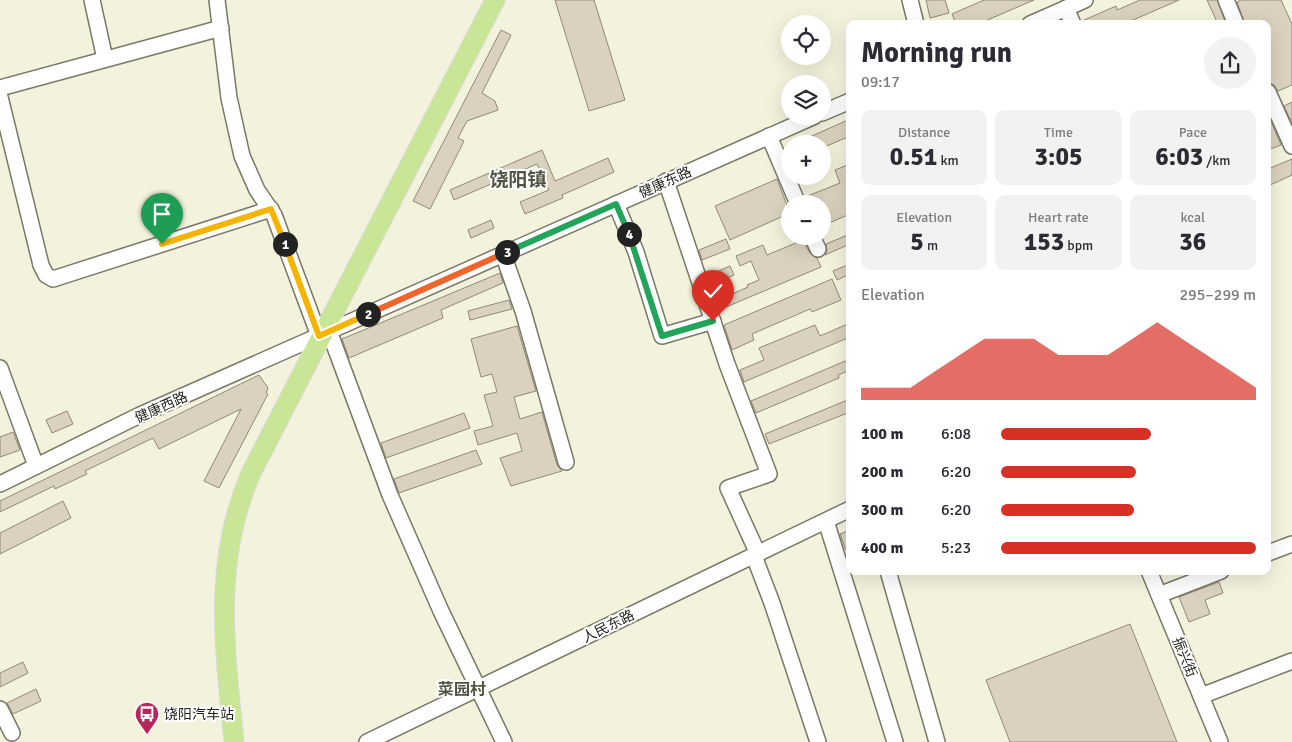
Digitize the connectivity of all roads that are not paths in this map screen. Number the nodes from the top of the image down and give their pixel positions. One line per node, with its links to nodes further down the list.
1 (92, 0): 13 (street)
2 (217, 0): 12 (street)
3 (495, 0): 28 (main road)
4 (910, 0): 8 (street)
5 (1085, 0): 7 (street)
6 (1226, 0): 11 (street)
7 (1066, 8): 9 (street); 10 (street)
8 (915, 20)
9 (1039, 20)
10 (1071, 20)
11 (1234, 20)
12 (221, 28): 13 (street); 25 (street)
13 (105, 59): 14 (street)
14 (0, 88)
15 (0, 97): 25 (street)
16 (1271, 99): 21 (street)
17 (846, 103): 18 (street)
18 (831, 109)
19 (794, 125): 20 (street, 健康东路)
20 (769, 136): 22 (street, 健康东路); 23 (street)
21 (1292, 146)
22 (666, 182): 24 (street, 健康东路); 27 (street)
23 (794, 195)
24 (616, 204): 26 (street, 健康东路); 27 (street)
25 (271, 209): 28 (street)
26 (503, 254): 28 (street, 健康东路); 30 (street)
27 (713, 321): 37 (street)
28 (324, 334): 31 (street, 健康西路); 45 (street); 49 (main road)
29 (0, 368): 31 (street)
30 (566, 462)
31 (36, 466): 32 (street, 健康西路)
32 (0, 484)
33 (846, 512): 34 (street, 人民东路)
34 (826, 521): 37 (street, 人民东路); 38 (street)
35 (1292, 544): 36 (street)
36 (1271, 552)
37 (756, 555): 45 (street, 人民东路); 52 (street)
38 (846, 571)
39 (847, 575): 53 (street)
40 (889, 575): 54 (street)
41 (1151, 575): 43 (street, 振兴街)
42 (1211, 575): 43 (street)
43 (1159, 595): 46 (street, 振兴街)
44 (1292, 661): 46 (street)
45 (480, 688): 50 (street, 人民东路); 51 (street)
46 (1201, 696): 55 (street, 振兴街)
47 (0, 709): 48 (street)
48 (12, 733)
49 (234, 742)
50 (367, 742)
51 (504, 742)
52 (818, 742)
53 (895, 742)
54 (938, 742)
55 (1220, 742)

